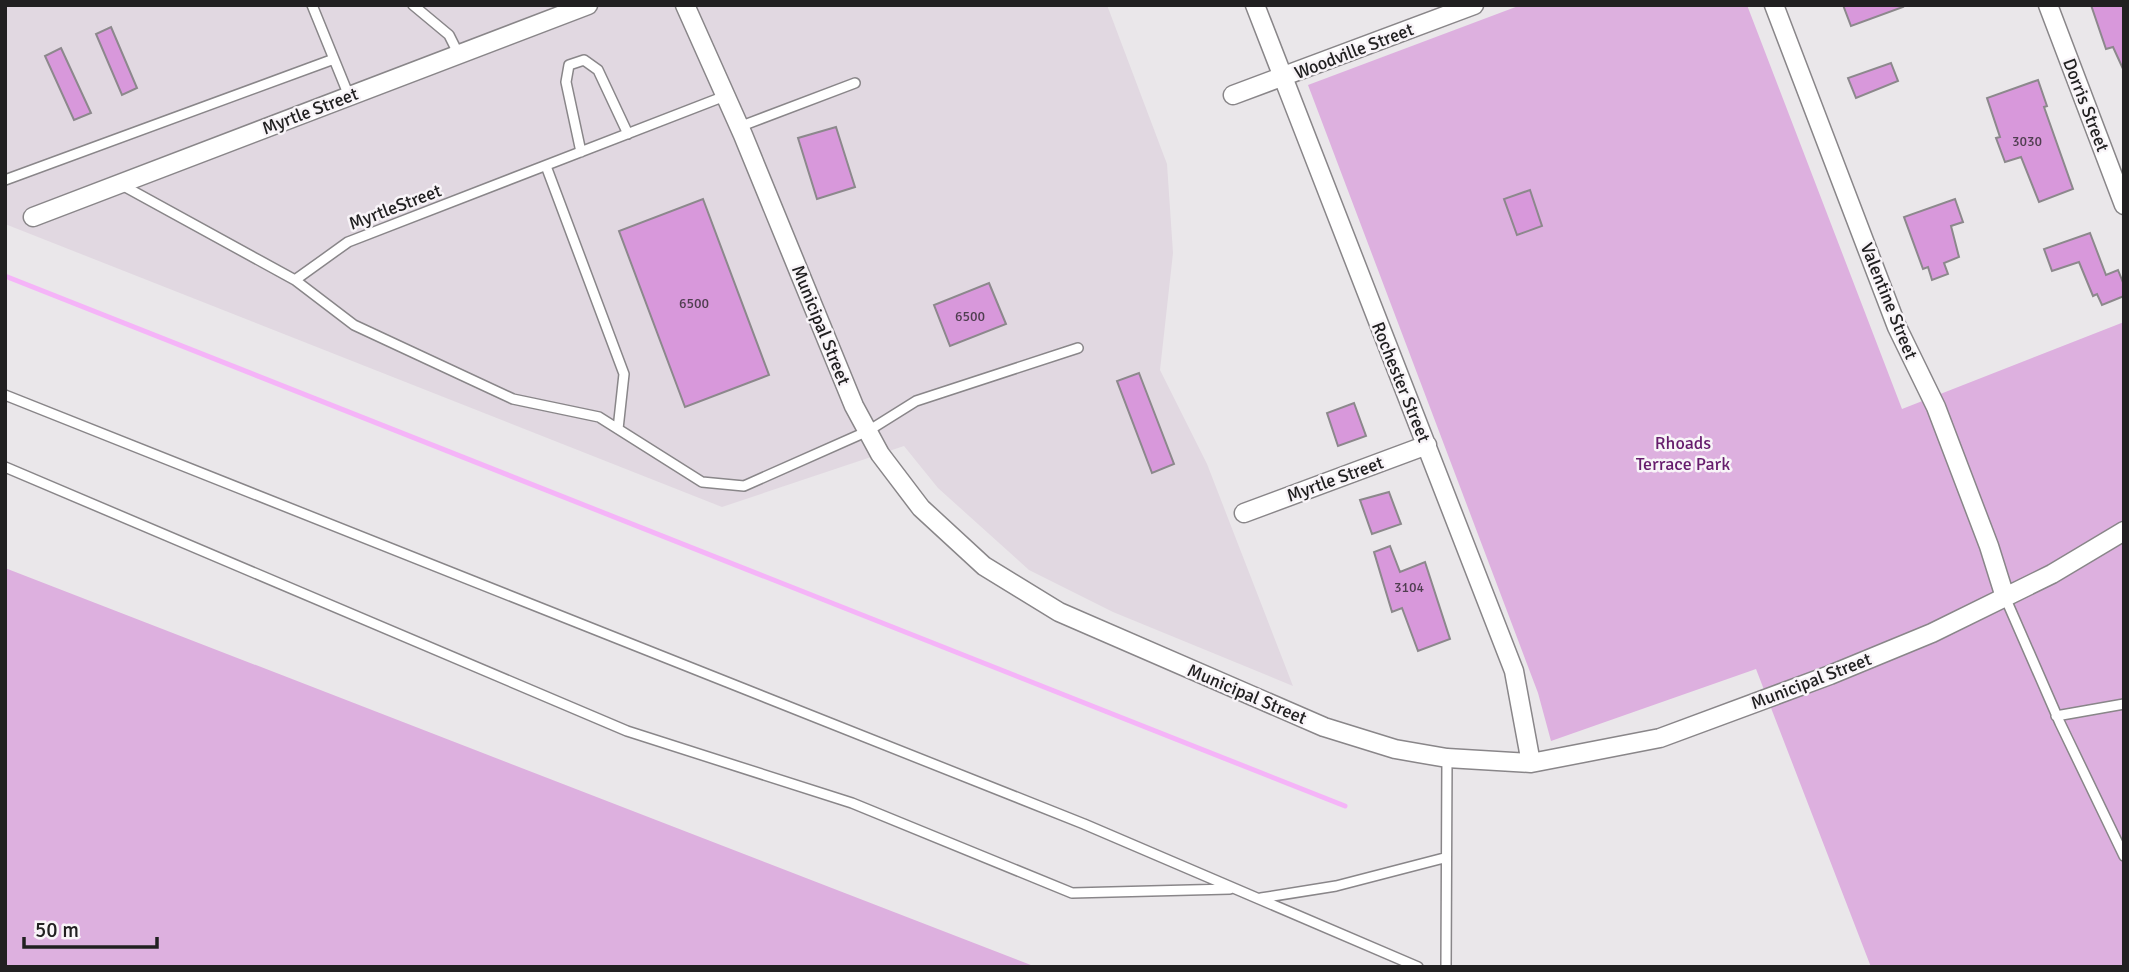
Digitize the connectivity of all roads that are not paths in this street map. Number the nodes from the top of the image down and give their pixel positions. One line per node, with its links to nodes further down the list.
1 (312, 5): 10 (lane)
2 (414, 5): 9 (lane)
3 (588, 5): 9 (street, Myrtle Street)
4 (685, 5): 15 (street, Municipal Street)
5 (1255, 5): 11 (street, Rochester Street)
6 (1474, 5): 11 (street, Woodville Street)
7 (1774, 5): 33 (street, Valentine Street)
8 (2048, 5): 22 (street, Dorris Street)
9 (459, 55): 14 (street, Myrtle Street)
10 (334, 59): 14 (lane); 20 (lane)
11 (1283, 79): 13 (street, Woodville Street); 29 (street, Rochester Street)
12 (855, 83): 16 (lane)
13 (1233, 95)
14 (349, 96): 21 (street, Myrtle Street)
15 (725, 96): 16 (street, Municipal Street); 17 (lane, MyrtleStreet)
16 (739, 128): 28 (street, Municipal Street)
17 (628, 134): 18 (lane, MyrtleStreet); 18 (lane)
18 (581, 152): 19 (lane, MyrtleStreet)
19 (546, 166): 24 (lane, MyrtleStreet); 27 (lane)
20 (5, 180)
21 (119, 183): 23 (street, Myrtle Street); 24 (lane)
22 (2124, 205)
23 (33, 217)
24 (295, 280): 27 (lane)
25 (1078, 348): 28 (lane)
26 (5, 395): 40 (lane)
27 (618, 429): 28 (lane)
28 (868, 431): 36 (street, Municipal Street)
29 (1427, 445): 31 (street, Myrtle Street); 37 (street, Rochester Street)
30 (5, 467): 40 (lane)
31 (1244, 513)
32 (2124, 531): 33 (street, Municipal Street)
33 (2005, 597): 35 (lane); 37 (street, Municipal Street)
34 (2124, 704): 35 (lane)
35 (2056, 716): 38 (lane)
36 (1447, 758): 37 (street, Municipal Street); 39 (lane)
37 (1531, 763)
38 (2124, 856)
39 (1444, 858): 41 (lane); 43 (lane)
40 (1235, 889): 41 (lane)
41 (1260, 898): 42 (lane)
42 (1418, 967)
43 (1446, 967)

